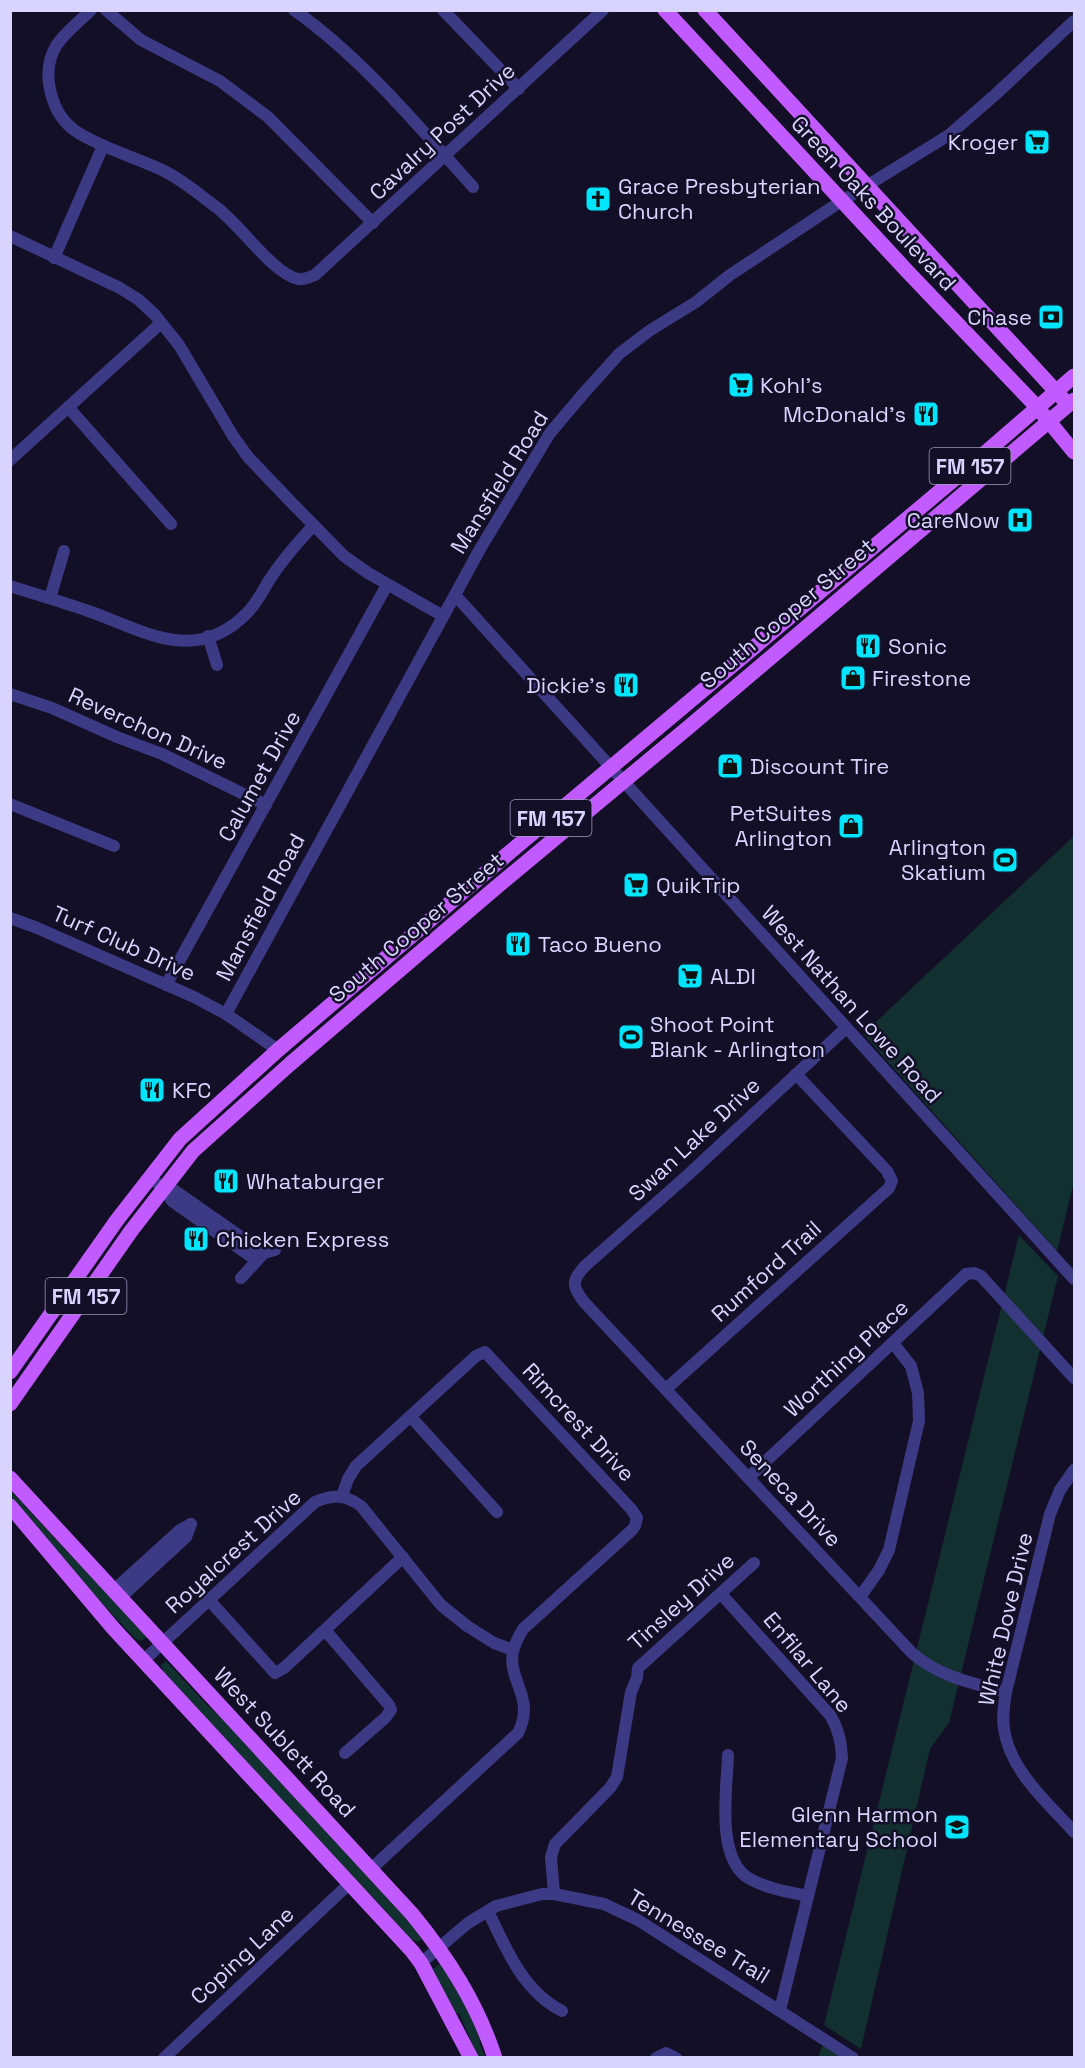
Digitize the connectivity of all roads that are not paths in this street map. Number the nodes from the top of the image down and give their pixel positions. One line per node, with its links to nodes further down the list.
1 (91, 10): 12 (street)
2 (106, 10): 17 (street)
3 (294, 10): 13 (street)
4 (442, 10): 11 (street)
5 (583, 10): 9 (street)
6 (603, 10): 9 (street, Cavalry Post Drive)
7 (665, 10): 16 (main road, Green Oaks Boulevard)
8 (705, 10): 15 (main road)
9 (593, 21): 11 (street, Cavalry Post Drive)
10 (1074, 21): 15 (street, Mansfield Road)
11 (519, 89): 13 (street, Cavalry Post Drive)
12 (103, 146): 17 (street, Cavalry Post Drive); 19 (street)
13 (446, 157): 14 (street); 17 (street, Cavalry Post Drive)
14 (473, 187)
15 (866, 187): 16 (street, Mansfield Road); 22 (main road)
16 (843, 201): 24 (main road, Green Oaks Boulevard); 34 (street, Mansfield Road)
17 (373, 223)
18 (10, 236): 19 (street)
19 (54, 258): 20 (street)
20 (161, 323): 25 (street); 30 (street)
21 (1074, 376): 22 (main road, South Cooper Street / FM 157)
22 (1056, 392): 23 (main road); 24 (main road, South Cooper Street / FM 157)
23 (1072, 406): 26 (main road, South Cooper Street / FM 157)
24 (1036, 407): 26 (main road, Green Oaks Boulevard); 40 (main road, South Cooper Street / FM 157)
25 (68, 408): 28 (street); 29 (street)
26 (1049, 422): 27 (main road, Green Oaks Boulevard); 41 (main road, South Cooper Street / FM 157)
27 (1074, 452)
28 (10, 459)
29 (171, 524)
30 (314, 525): 32 (street); 37 (street)
31 (64, 551): 35 (street)
32 (387, 585): 36 (street); 43 (street, Calumet Drive)
33 (10, 586): 35 (street)
34 (455, 596): 36 (street, Mansfield Road); 40 (street, West Nathan Lowe Road)
35 (50, 598): 37 (street)
36 (443, 616): 49 (street, Mansfield Road)
37 (208, 636): 38 (street)
38 (217, 664)
39 (10, 694): 43 (street, Reverchon Drive)
40 (611, 768): 41 (street, West Nathan Lowe Road); 46 (main road, South Cooper Street / FM 157)
41 (623, 782): 47 (main road, South Cooper Street / FM 157); 50 (street, West Nathan Lowe Road)
42 (10, 804): 44 (street)
43 (266, 805): 48 (street, Calumet Drive)
44 (114, 846)
45 (10, 918): 48 (street, Turf Club Drive)
46 (430, 920): 47 (main road); 51 (main road, South Cooper Street / FM 157)
47 (442, 933): 54 (main road, South Cooper Street / FM 157)
48 (166, 985): 49 (street, Turf Club Drive)
49 (226, 1014): 51 (street, Turf Club Drive)
50 (846, 1028): 52 (street, Swan Lake Drive); 56 (street, West Nathan Lowe Road)
51 (278, 1050): 53 (main road, South Cooper Street / FM 157)
52 (796, 1074): 57 (street, Swan Lake Drive); 61 (street, Rumford Trail)
53 (150, 1177): 54 (street); 59 (main road, South Cooper Street / FM 157)
54 (164, 1189): 55 (street); 62 (main road, South Cooper Street / FM 157)
55 (241, 1278)
56 (1074, 1279)
57 (574, 1282): 61 (street, Seneca Drive)
58 (893, 1343): 60 (street, Worthing Place); 65 (street, Worthing Place); 75 (street)
59 (10, 1372)
60 (1074, 1378)
61 (666, 1389): 65 (street, Seneca Drive)
62 (10, 1404)
63 (411, 1417): 67 (street); 69 (street); 79 (street, Rimcrest Drive)
64 (1074, 1470): 81 (street, White Dove Drive)
65 (749, 1477): 75 (street, Seneca Drive)
66 (10, 1478): 73 (main road, West Sublett Road)
67 (342, 1496): 70 (street); 76 (street, Royalcrest Drive)
68 (10, 1506): 80 (main road)
69 (497, 1512)
70 (404, 1557): 77 (street); 79 (street)
71 (152, 1563): 73 (street)
72 (754, 1563): 74 (street, Tinsley Drive)
73 (118, 1594): 78 (main road, West Sublett Road)
74 (721, 1594): 87 (street, Tinsley Drive); 88 (street, Enfilar Lane)
75 (860, 1597): 81 (street, Seneca Drive)
76 (209, 1600): 77 (street); 78 (street, Royalcrest Drive)
77 (325, 1630): 82 (street)
78 (163, 1643): 80 (street, Royalcrest Drive); 85 (main road, West Sublett Road)
79 (513, 1650): 85 (street)
80 (143, 1661): 86 (main road)
81 (1005, 1692): 84 (street, White Dove Drive)
82 (345, 1753)
83 (728, 1755): 88 (street)
84 (1074, 1832)
85 (371, 1869): 90 (main road, West Sublett Road)
86 (349, 1884): 91 (main road); 94 (street, Coping Lane)
87 (554, 1894): 89 (street, Tennessee Trail); 92 (street, Tennessee Trail)
88 (808, 1896): 92 (street, Enfilar Lane)
89 (488, 1911): 90 (street, Tennessee Trail); 93 (street)
90 (440, 1947): 91 (street, Tennessee Trail); 96 (main road, West Sublett Road)
91 (421, 1963): 95 (main road)
92 (780, 2010): 99 (street, Tennessee Trail)
93 (562, 2011)
94 (164, 2058)
95 (471, 2058)
96 (495, 2058)
97 (656, 2058): 98 (street)
98 (676, 2058)
99 (853, 2058)

